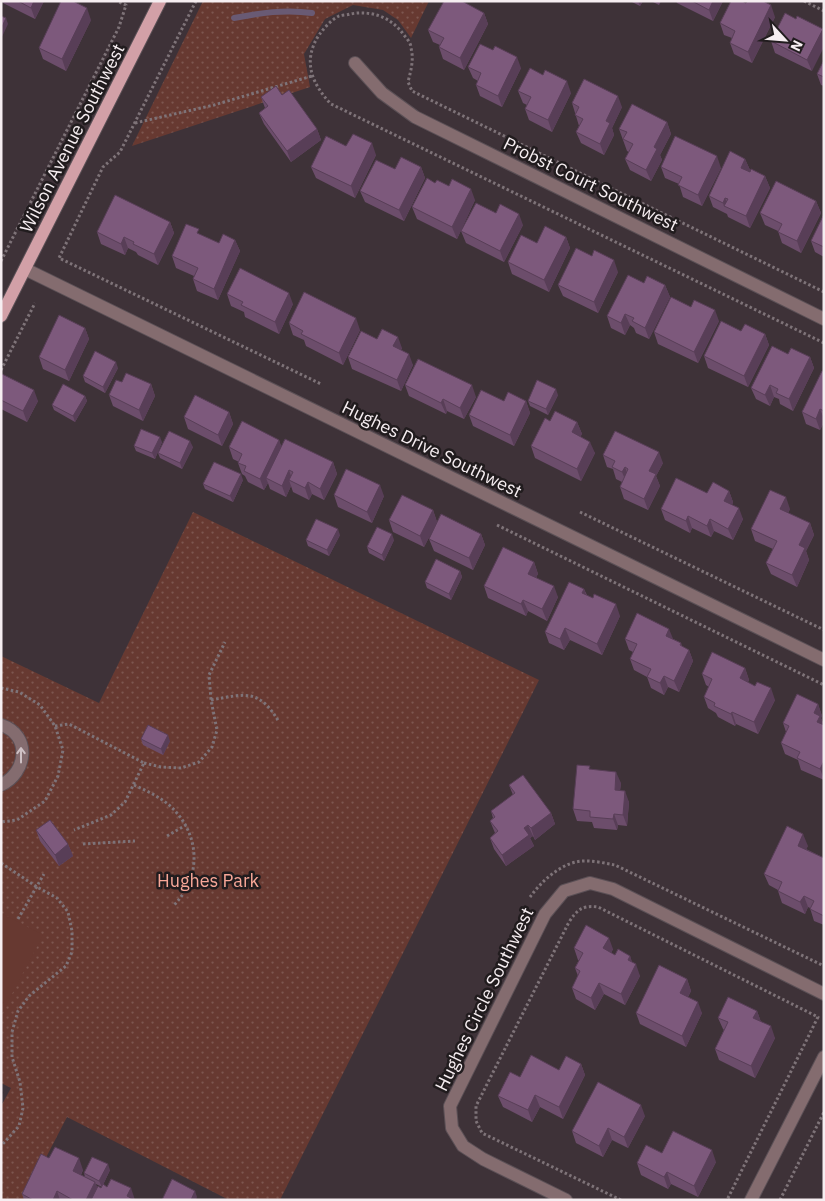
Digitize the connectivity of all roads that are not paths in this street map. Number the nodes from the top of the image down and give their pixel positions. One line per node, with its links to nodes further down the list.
1 (160, 1): 3 (main road, Wilson Avenue Southwest)
2 (355, 63): 5 (street, Probst Court Southwest)
3 (25, 270): 4 (main road, Wilson Avenue Southwest); 6 (street, Hughes Drive Southwest)
4 (1, 316)
5 (824, 319)
6 (824, 660)
7 (1, 725): 8 (street, one-way to 7)
8 (1, 785)
9 (824, 994): 11 (street, Hughes Circle Southwest)
10 (824, 1057): 12 (street)
11 (566, 1200)
12 (751, 1200)

